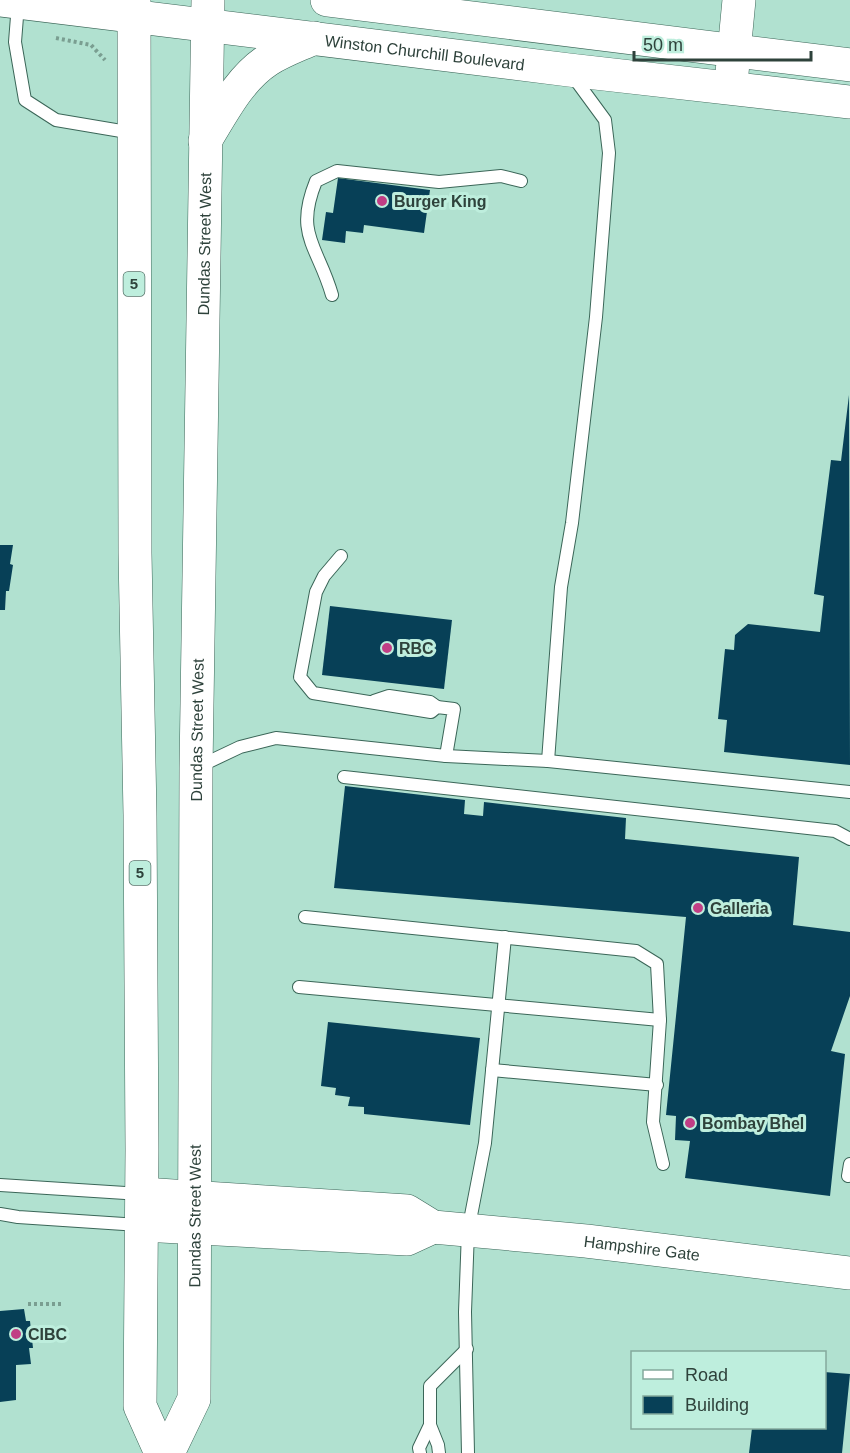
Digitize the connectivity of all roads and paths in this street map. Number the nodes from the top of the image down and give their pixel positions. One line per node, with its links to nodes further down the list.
1 (327, 0): 5 (main road)
2 (739, 0): 9 (main road)
3 (9, 2): 4 (main road, Winston Churchill Boulevard); 15 (lane)
4 (133, 8): 6 (main road, Winston Churchill Boulevard); 15 (main road, 5)
5 (447, 8): 9 (main road)
6 (208, 12): 8 (main road, Winston Churchill Boulevard); 16 (main road, Dundas Street West)
7 (47, 36): 10 (path)
8 (314, 38): 12 (main road, Winston Churchill Boulevard); 16 (main road)
9 (734, 50): 11 (main road); 13 (main road)
10 (105, 60)
11 (850, 65)
12 (569, 70): 13 (main road, Winston Churchill Boulevard); 21 (lane)
13 (731, 88): 14 (main road, Winston Churchill Boulevard)
14 (850, 102)
15 (133, 133): 35 (main road, 5)
16 (204, 142): 22 (main road, Dundas Street West)
17 (521, 181): 18 (lane)
18 (332, 295)
19 (341, 556): 20 (lane)
20 (446, 756): 21 (lane); 22 (lane)
21 (548, 761): 24 (lane)
22 (196, 768): 36 (main road, Dundas Street West)
23 (344, 777): 25 (lane)
24 (850, 792)
25 (850, 839)
26 (304, 917): 27 (lane)
27 (505, 937): 29 (lane); 30 (lane)
28 (299, 987): 29 (lane)
29 (498, 1004): 30 (lane); 31 (lane)
30 (660, 1020): 32 (lane)
31 (492, 1070): 32 (lane); 38 (lane)
32 (657, 1085): 33 (lane)
33 (663, 1164)
34 (0, 1185): 35 (lane)
35 (142, 1210): 36 (main road, Hampshire Gate); 37 (lane); 44 (main road, 5)
36 (196, 1213): 38 (main road, Hampshire Gate); 45 (main road, Dundas Street West)
37 (0, 1214)
38 (468, 1231): 39 (main road, Hampshire Gate); 42 (lane)
39 (850, 1273)
40 (28, 1304): 41 (path)
41 (64, 1304)
42 (467, 1349): 43 (lane); 48 (lane)
43 (430, 1425): 46 (lane); 47 (lane)
44 (161, 1453)
45 (168, 1453)
46 (420, 1453)
47 (439, 1453)
48 (468, 1453)

